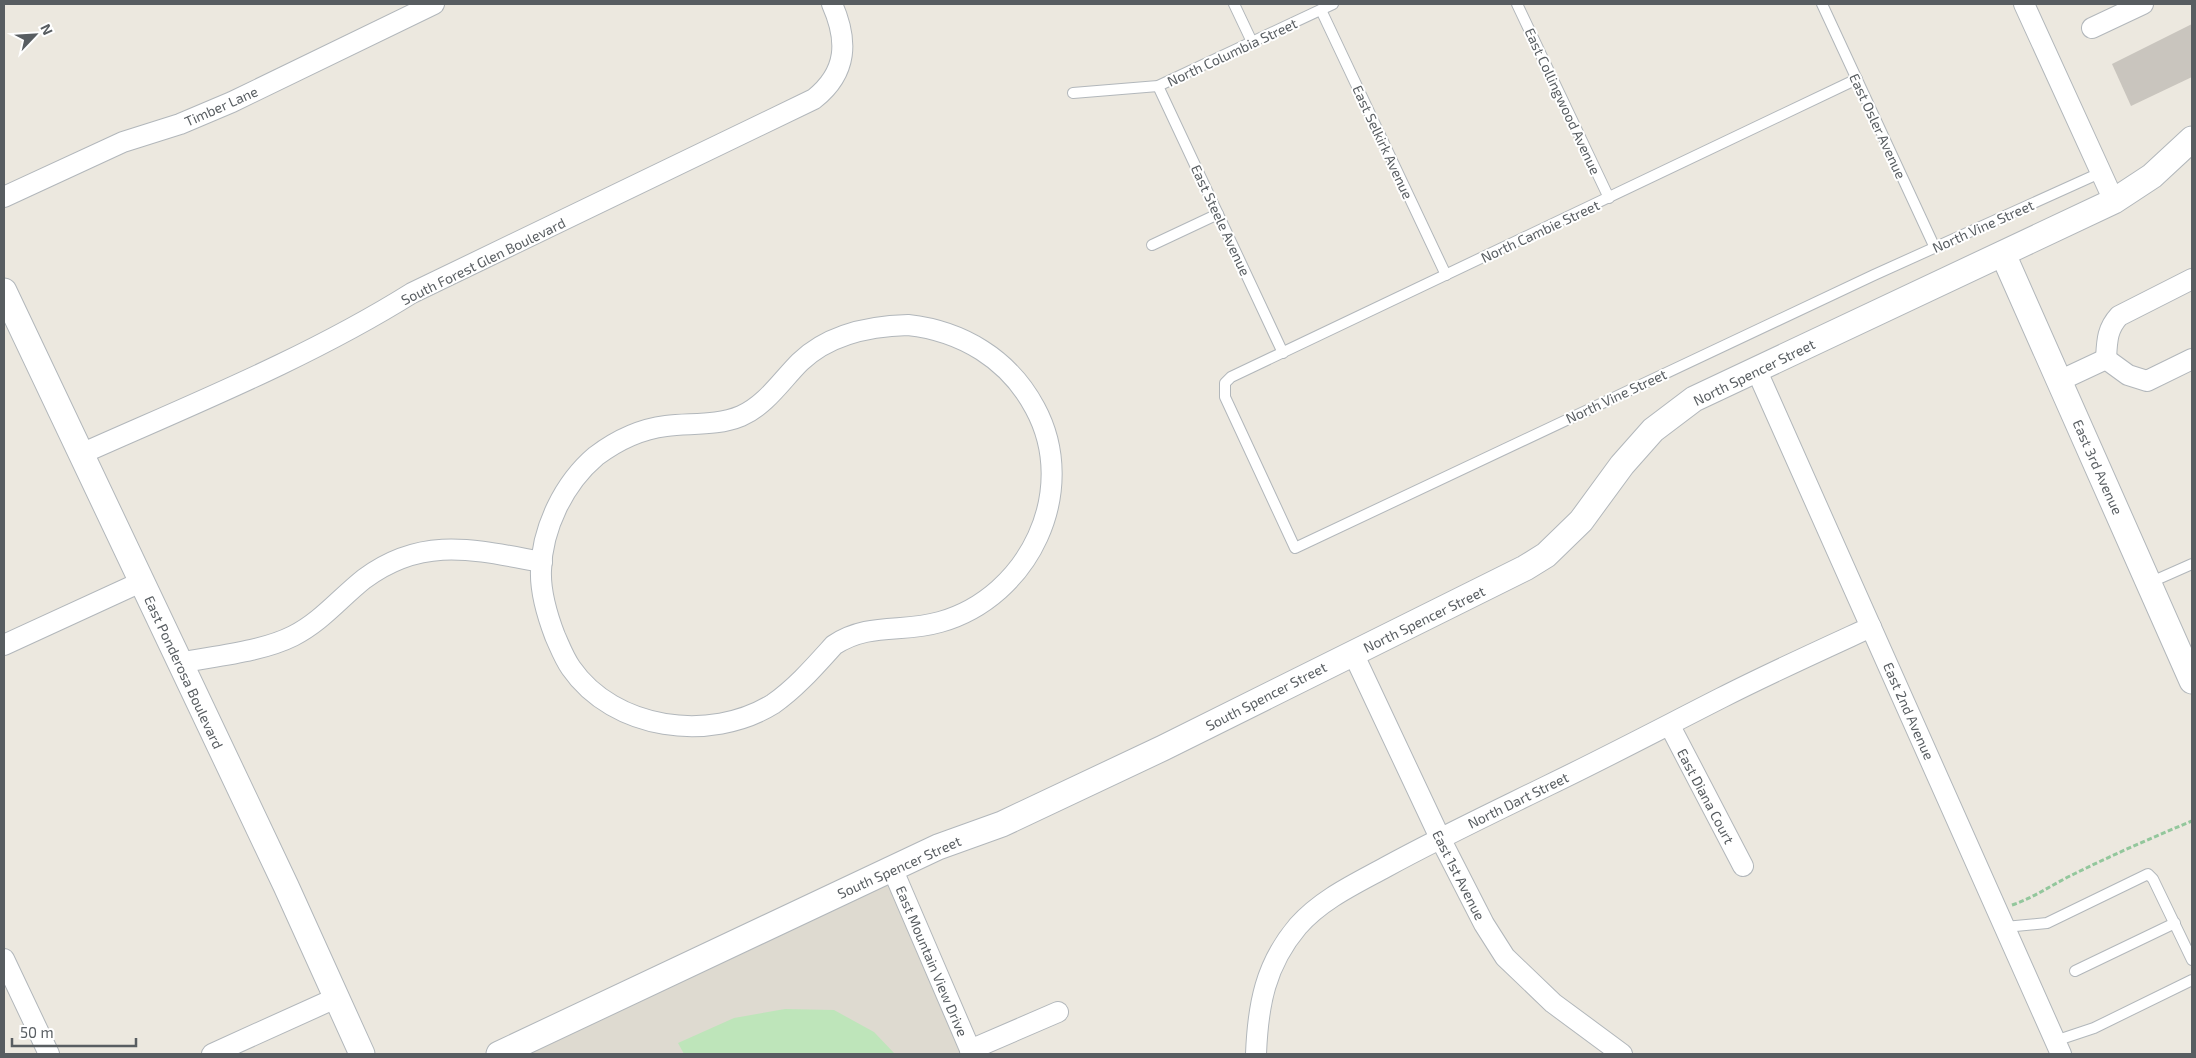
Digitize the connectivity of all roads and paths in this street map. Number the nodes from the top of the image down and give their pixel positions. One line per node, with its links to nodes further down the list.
1 (434, 4): 18 (street, Timber Lane)
2 (832, 4): 34 (street, South Forest Glen Boulevard)
3 (1234, 4): 12 (lane)
4 (1333, 4): 9 (lane, North Columbia Street)
5 (1517, 4): 19 (lane, East Collingwood Avenue)
6 (1822, 4): 13 (lane, East Osler Avenue)
7 (2024, 4): 17 (street)
8 (2143, 4): 10 (street)
9 (1321, 10): 12 (lane, North Columbia Street); 25 (lane, East Selkirk Avenue)
10 (2111, 10): 11 (street)
11 (2092, 28)
12 (1252, 42): 14 (lane, North Columbia Street)
13 (1856, 79): 19 (lane, North Cambie Street); 23 (lane, East Osler Avenue)
14 (1158, 86): 15 (lane); 21 (lane, East Steele Avenue)
15 (1073, 93)
16 (2192, 139): 20 (street, North Spencer Street)
17 (2102, 172): 20 (street); 23 (lane, North Vine Street)
18 (4, 197)
19 (1609, 198): 25 (lane, North Cambie Street)
20 (2114, 201): 24 (street, North Spencer Street)
21 (1218, 214): 22 (lane); 28 (lane, East Steele Avenue)
22 (1152, 245)
23 (1935, 248): 33 (lane, North Vine Street)
24 (2003, 254): 31 (street, North Spencer Street); 32 (street, East 3rd Avenue)
25 (1446, 275): 28 (lane, North Cambie Street)
26 (2192, 279): 29 (street)
27 (4, 291): 34 (street, East Ponderosa Boulevard)
28 (1283, 353): 33 (lane, North Cambie Street)
29 (2106, 359): 30 (street); 32 (street)
30 (2192, 359)
31 (1756, 369): 39 (street, East 2nd Avenue); 41 (street, North Spencer Street)
32 (2059, 381): 38 (street, East 3rd Avenue)
33 (1225, 383)
34 (81, 454): 37 (street, East Ponderosa Boulevard)
35 (542, 562): 35 (street); 42 (street)
36 (2192, 564): 38 (lane)
37 (141, 582): 40 (street); 42 (street, East Ponderosa Boulevard)
38 (2149, 583): 43 (street, East 3rd Avenue)
39 (1871, 627): 44 (street, North Dart Street); 49 (street, East 2nd Avenue)
40 (4, 645)
41 (1353, 653): 46 (street, East 1st Avenue); 48 (street, South Spencer Street)
42 (179, 663): 55 (street, East Ponderosa Boulevard)
43 (2192, 681)
44 (1670, 726): 46 (street, North Dart Street); 47 (street, East Diana Court)
45 (2192, 821): 49 (path)
46 (1440, 838): 63 (street, North Dart Street); 64 (street, East 1st Avenue)
47 (1743, 866)
48 (892, 868): 58 (street, East Mountain View Drive); 62 (street, South Spencer Street)
49 (2001, 919): 50 (lane); 57 (street, East 2nd Avenue)
50 (2175, 923): 52 (lane); 53 (lane)
51 (4, 959): 59 (street)
52 (2192, 960)
53 (2075, 971)
54 (2192, 980): 57 (lane)
55 (338, 997): 60 (street); 61 (street, East Ponderosa Boulevard)
56 (1058, 1012): 58 (street)
57 (2058, 1048)
58 (971, 1052)
59 (49, 1054)
60 (212, 1054)
61 (362, 1054)
62 (499, 1054)
63 (1256, 1054)
64 (1622, 1054)

